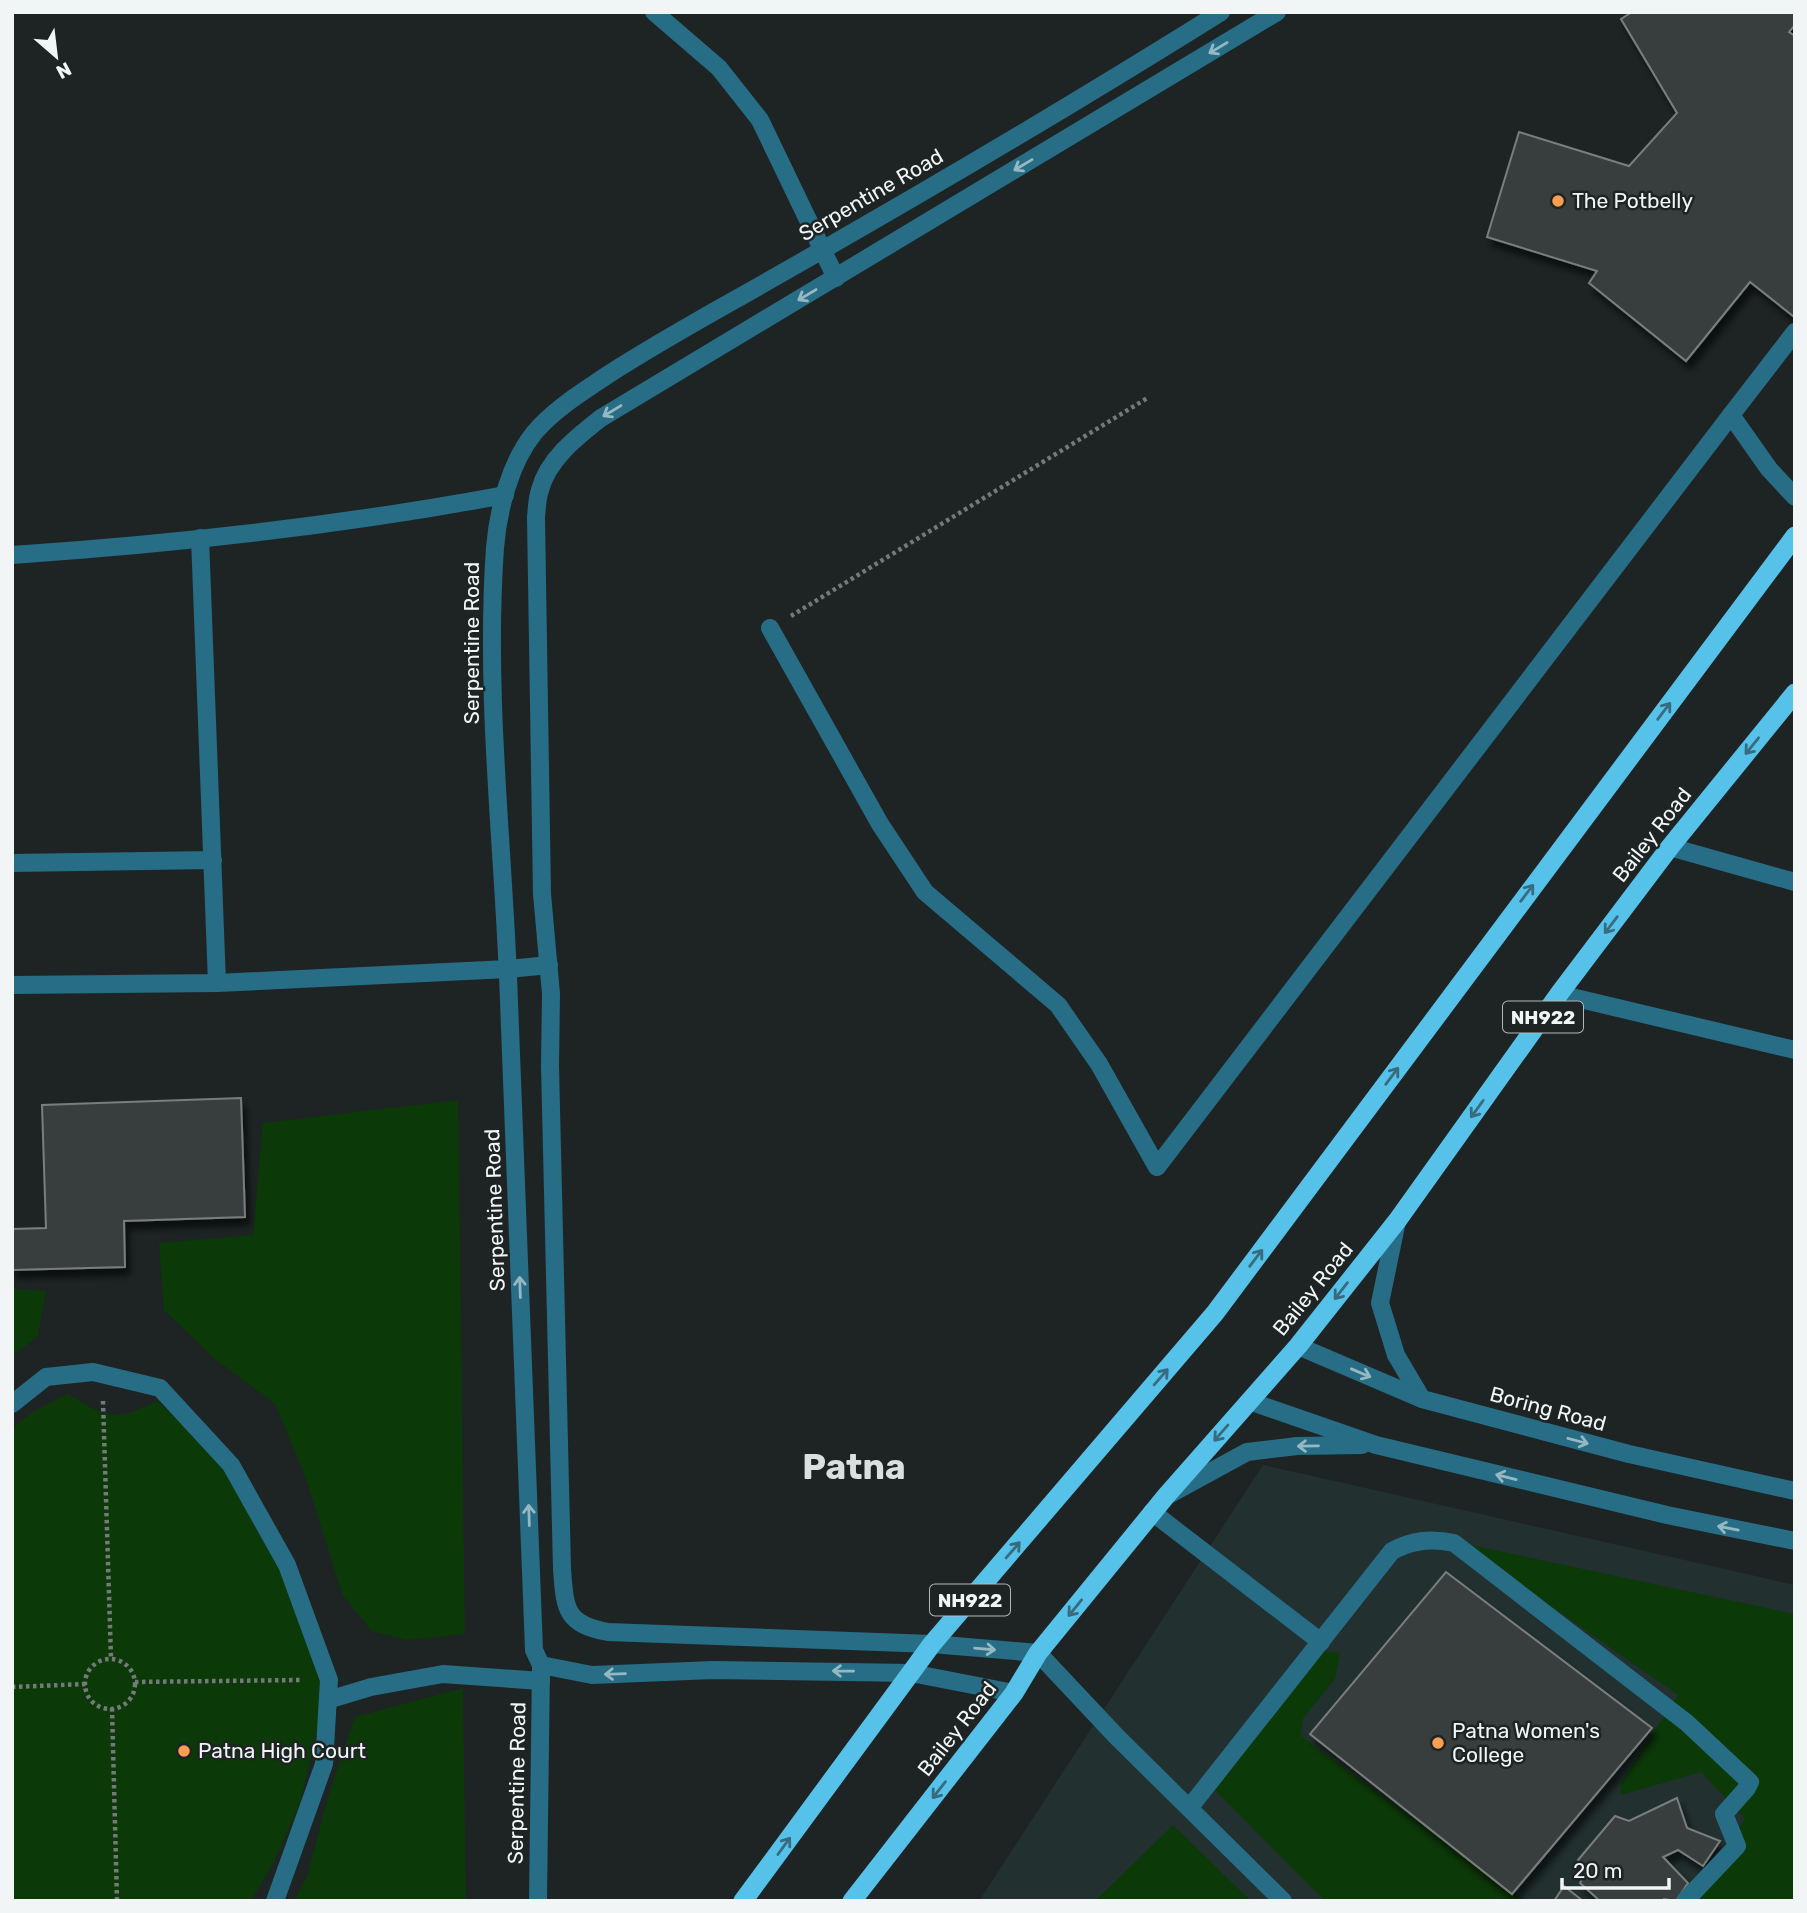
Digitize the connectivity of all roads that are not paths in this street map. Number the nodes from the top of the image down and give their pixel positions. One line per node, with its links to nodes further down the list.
1 (654, 12): 4 (street)
2 (1221, 12): 4 (street, Serpentine Road)
3 (1277, 12): 5 (street, one-way to 5)
4 (822, 250): 5 (street); 8 (street, Serpentine Road)
5 (836, 278): 9 (street, one-way to 9)
6 (1795, 332): 7 (street)
7 (1731, 415): 11 (street); 15 (street)
8 (524, 449): 9 (street); 10 (street, Serpentine Road)
9 (550, 467): 21 (street)
10 (505, 495): 13 (street); 22 (street, Serpentine Road)
11 (1795, 497)
12 (1795, 536): 38 (highway, NH922, one-way to 12)
13 (200, 538): 14 (street); 18 (street)
14 (12, 555)
15 (770, 628)
16 (1795, 693): 17 (highway, Bailey Road / NH922, one-way to 17)
17 (1670, 847): 20 (street); 25 (highway, Bailey Road / NH922, one-way to 25)
18 (213, 860): 19 (street); 23 (street)
19 (12, 863)
20 (1795, 882)
21 (549, 965): 22 (street); 38 (street)
22 (508, 969): 23 (street); 40 (street, Serpentine Road, one-way to 22)
23 (217, 983): 24 (street)
24 (12, 985)
25 (1559, 994): 26 (street); 27 (highway, Bailey Road / NH922, one-way to 27)
26 (1795, 1050)
27 (1397, 1221): 28 (highway, Bailey Road / NH922, one-way to 28); 29 (street)
28 (1298, 1346): 29 (street, Boring Road, one-way to 29); 30 (highway, Bailey Road / NH922)
29 (1422, 1399): 33 (street, Boring Road, one-way to 33)
30 (1249, 1401): 32 (street); 34 (highway, Bailey Road / NH922, one-way to 34)
31 (12, 1404): 43 (street)
32 (1376, 1445): 34 (street, one-way to 34); 36 (street, one-way to 32)
33 (1795, 1490)
34 (1166, 1496): 35 (highway, Bailey Road / NH922)
35 (1152, 1512): 37 (street); 39 (highway, Bailey Road / NH922, one-way to 39)
36 (1795, 1541)
37 (1321, 1642): 44 (street); 50 (street)
38 (932, 1644): 39 (street, one-way to 39); 41 (highway, NH922)
39 (1038, 1653): 42 (highway, Bailey Road / NH922); 44 (street)
40 (541, 1673): 41 (street, one-way to 40); 43 (street); 46 (street, Serpentine Road)
41 (911, 1673): 42 (street); 47 (highway, NH922, one-way to 41)
42 (1014, 1693): 48 (highway, Bailey Road / NH922, one-way to 48)
43 (328, 1700): 45 (street)
44 (1190, 1807): 49 (street)
45 (275, 1901)
46 (538, 1901)
47 (743, 1901)
48 (852, 1901)
49 (1283, 1901)
50 (1685, 1901)

